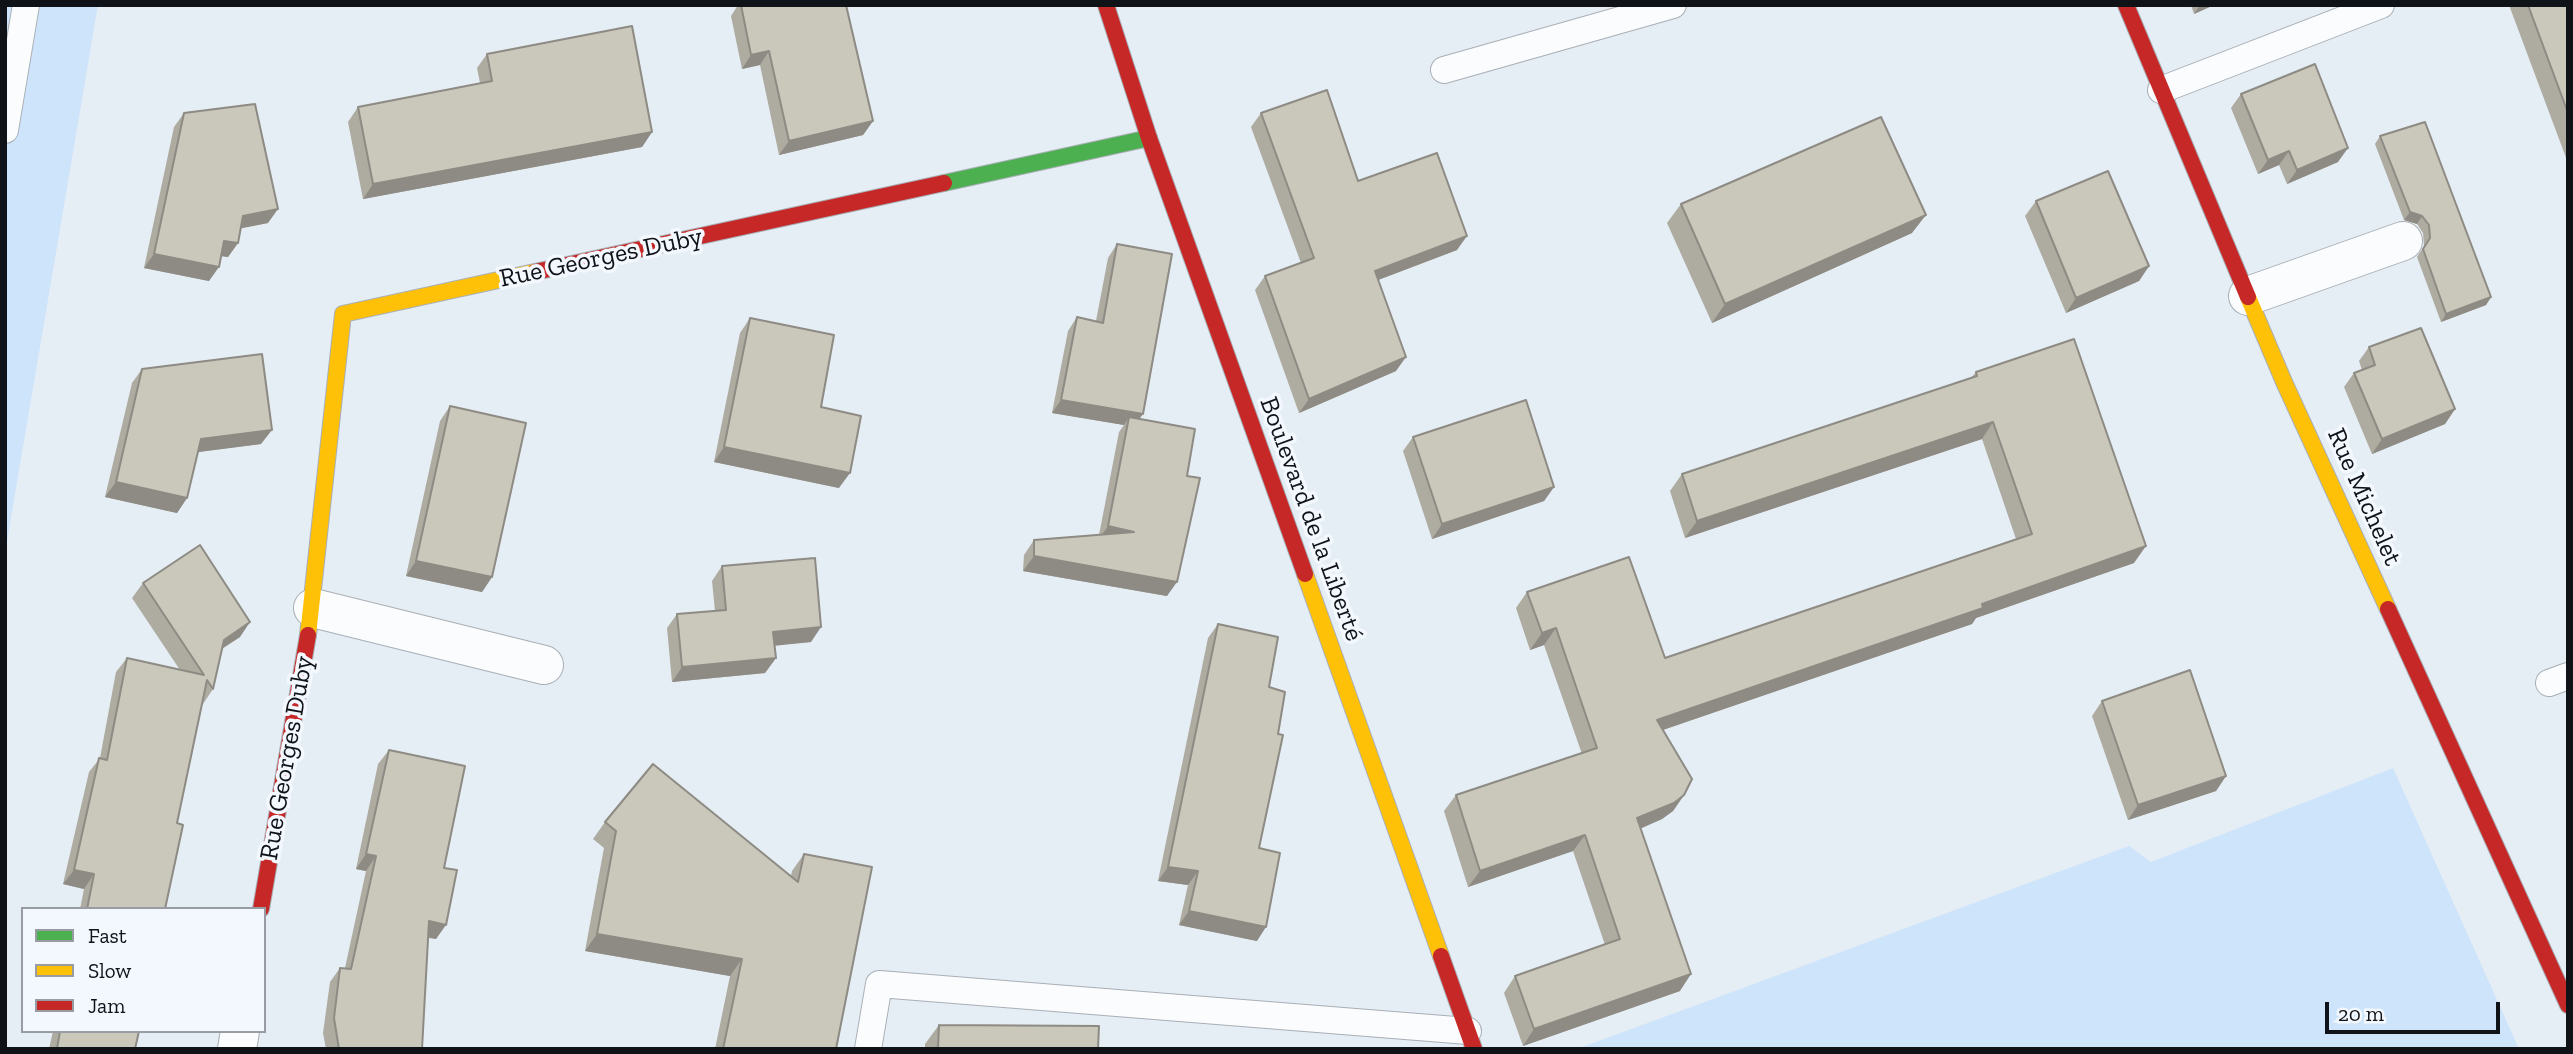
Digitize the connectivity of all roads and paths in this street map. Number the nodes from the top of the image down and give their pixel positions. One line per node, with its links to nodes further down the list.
1 (26, 5): 8 (lane)
2 (1106, 5): 9 (street, Boulevard de la Liberté)
3 (1673, 5): 6 (lane)
4 (2126, 5): 7 (street, Rue Michelet)
5 (2381, 5): 7 (lane)
6 (1444, 70)
7 (2161, 90): 11 (street, Rue Michelet)
8 (5, 130)
9 (1149, 138): 12 (street, Rue Georges Duby); 16 (street, Boulevard de la Liberté)
10 (2403, 241): 11 (street)
11 (2248, 296): 15 (street, Rue Michelet)
12 (313, 608): 13 (street); 14 (street, Rue Georges Duby)
13 (544, 665)
14 (261, 907)
15 (2568, 1005)
16 (1471, 1040): 17 (lane)
17 (868, 1049)

